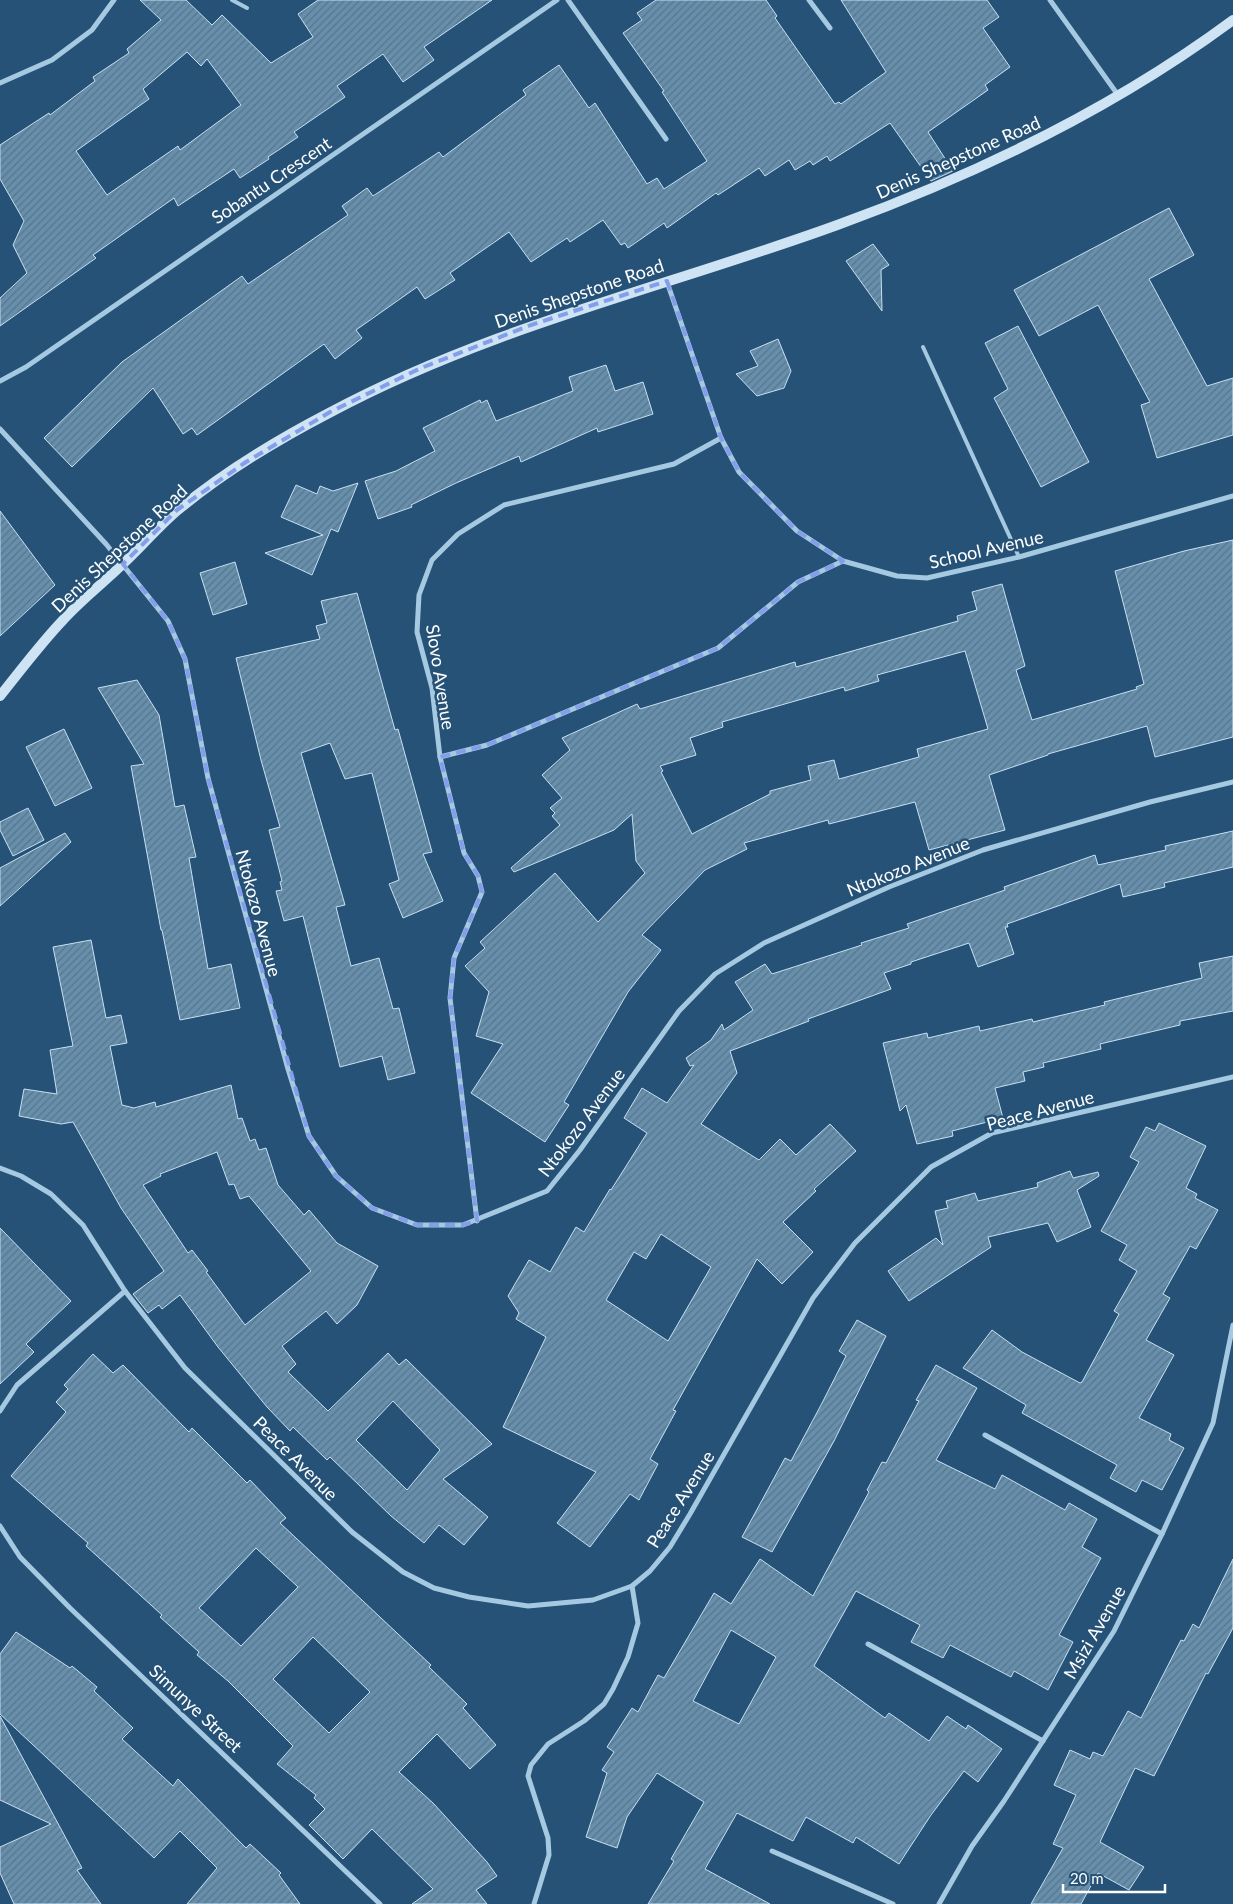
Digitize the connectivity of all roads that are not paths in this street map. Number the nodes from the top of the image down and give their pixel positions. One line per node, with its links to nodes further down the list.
1 (114, 0): 10 (street)
2 (232, 0): 7 (lane)
3 (557, 0): 15 (street, Sobantu Crescent)
4 (568, 0): 12 (street)
5 (809, 0): 9 (street)
6 (1050, 0): 11 (street)
7 (247, 8)
8 (1233, 20): 11 (street, Denis Shepstone Road)
9 (830, 28)
10 (0, 83)
11 (1118, 96): 13 (street, Denis Shepstone Road)
12 (666, 139)
13 (667, 281): 17 (street, School Avenue); 21 (street, Denis Shepstone Road)
14 (923, 347): 19 (lane)
15 (0, 381)
16 (0, 429): 21 (street, Ntokozo Avenue)
17 (721, 438): 20 (street, School Avenue); 23 (street, Slovo Avenue)
18 (1233, 496): 19 (street, School Avenue)
19 (1019, 557): 20 (street, School Avenue)
20 (843, 561): 23 (street, Slovo Avenue)
21 (123, 564): 22 (street, Denis Shepstone Road); 27 (street, Ntokozo Avenue)
22 (0, 696)
23 (440, 757): 27 (street)
24 (1233, 782): 27 (street, Ntokozo Avenue)
25 (1233, 1077): 34 (street, Peace Avenue)
26 (0, 1168): 28 (street, Peace Avenue)
27 (477, 1221)
28 (125, 1291): 30 (street); 34 (street, Peace Avenue)
29 (1233, 1325): 33 (street, Msizi Avenue)
30 (0, 1411)
31 (985, 1435): 33 (street)
32 (0, 1526): 38 (street, Simunye Street)
33 (1162, 1534): 36 (street, Msizi Avenue)
34 (632, 1586): 39 (street)
35 (868, 1644): 36 (street)
36 (1044, 1740): 41 (street, Msizi Avenue)
37 (772, 1851): 40 (street)
38 (380, 1904)
39 (534, 1904)
40 (892, 1904)
41 (939, 1904)

